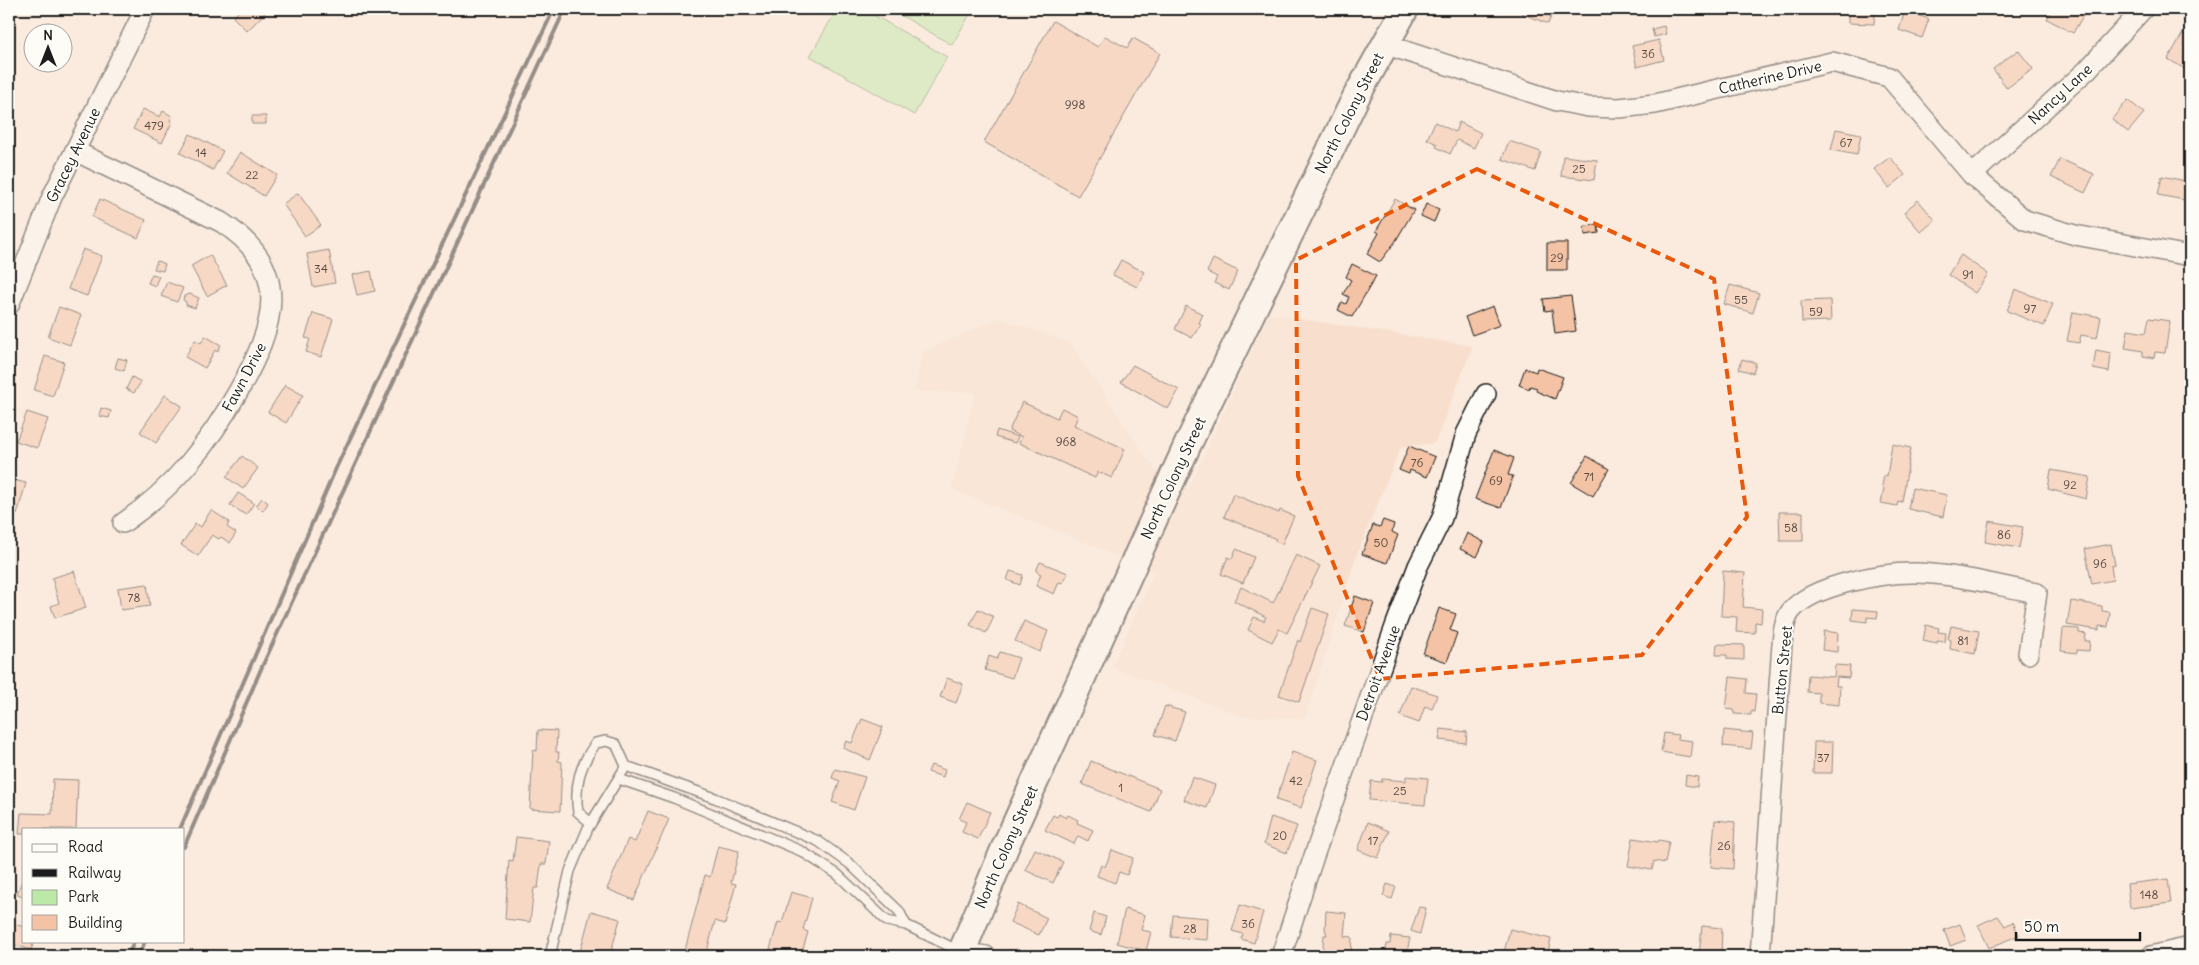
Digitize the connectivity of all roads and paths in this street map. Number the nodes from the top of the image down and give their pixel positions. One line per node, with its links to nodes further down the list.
1 (145, 9): 5 (street, Gracey Avenue)
2 (1405, 9): 4 (main road, North Colony Street)
3 (2143, 9): 6 (street, Nancy Lane)
4 (1384, 44): 6 (street, Catherine Drive); 19 (main road, North Colony Street)
5 (75, 151): 8 (street, Gracey Avenue); 10 (street, Fawn Drive)
6 (1972, 175): 7 (street, Catherine Drive)
7 (2190, 256)
8 (9, 305)
9 (1486, 394): 21 (street, Detroit Avenue)
10 (123, 523)
11 (2028, 654): 22 (street, Button Street)
12 (626, 766): 13 (lane); 14 (lane); 15 (lane)
13 (619, 779): 14 (lane); 16 (lane)
14 (591, 823): 20 (lane)
15 (787, 828): 16 (lane); 17 (lane)
16 (776, 840): 17 (lane)
17 (906, 925): 19 (lane)
18 (2190, 947): 23 (street)
19 (969, 955)
20 (550, 956)
21 (1282, 956)
22 (1760, 956)
23 (2151, 956)

